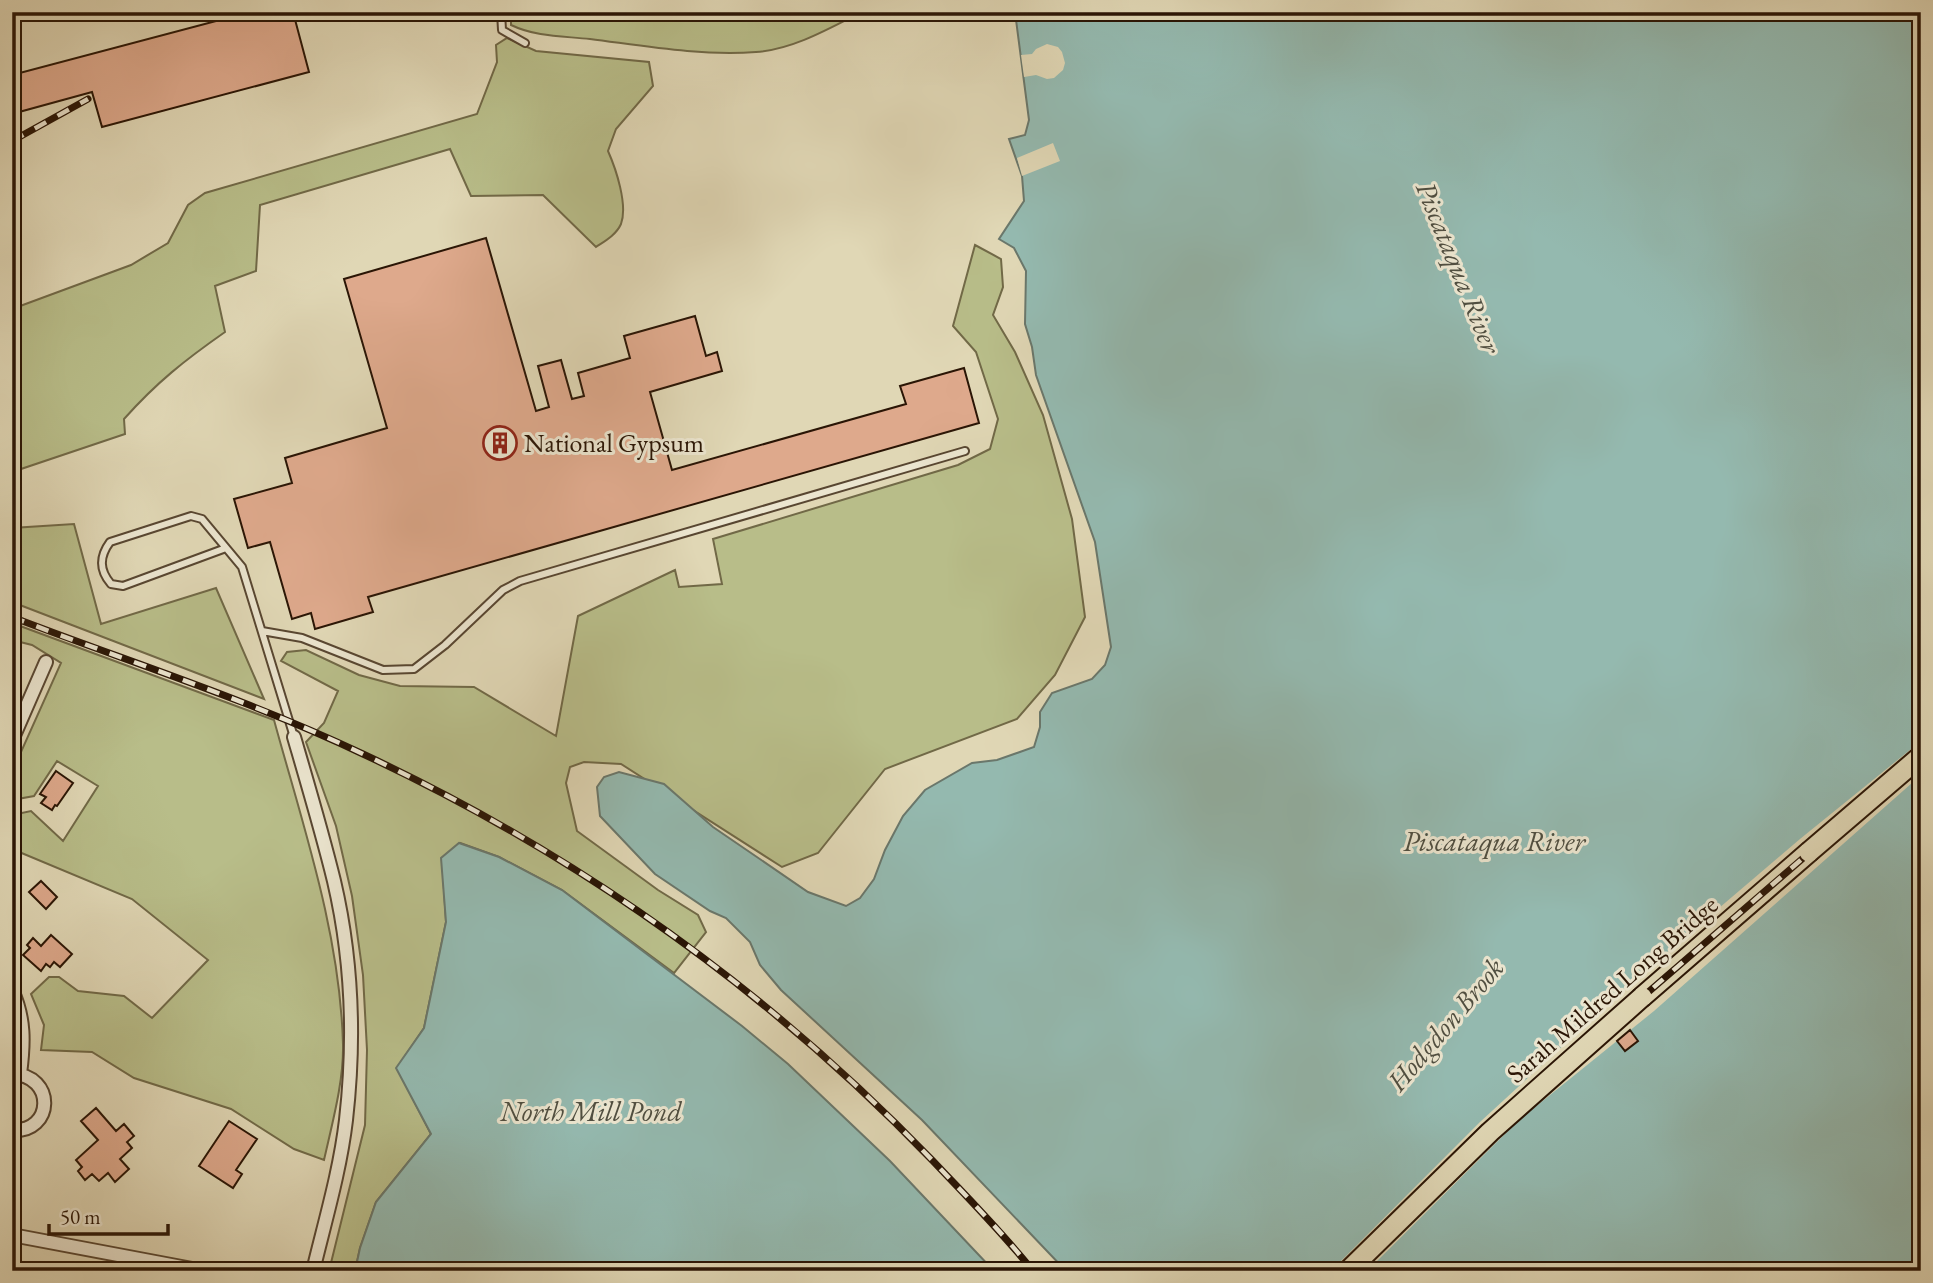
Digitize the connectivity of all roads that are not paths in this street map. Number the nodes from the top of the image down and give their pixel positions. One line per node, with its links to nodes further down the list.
1 (500, 12): 2 (lane)
2 (525, 43)
3 (965, 451): 5 (lane)
4 (226, 548): 4 (lane); 5 (lane)
5 (262, 631): 7 (lane)
6 (46, 662): 8 (street)
7 (294, 737): 15 (street)
8 (12, 740)
9 (1921, 756): 16 (main road, Sarah Mildred Long Bridge, bridge)
10 (12, 990): 11 (street)
11 (16, 1074): 12 (street)
12 (12, 1130)
13 (12, 1235): 14 (street)
14 (203, 1271)
15 (313, 1271)
16 (1348, 1271)

